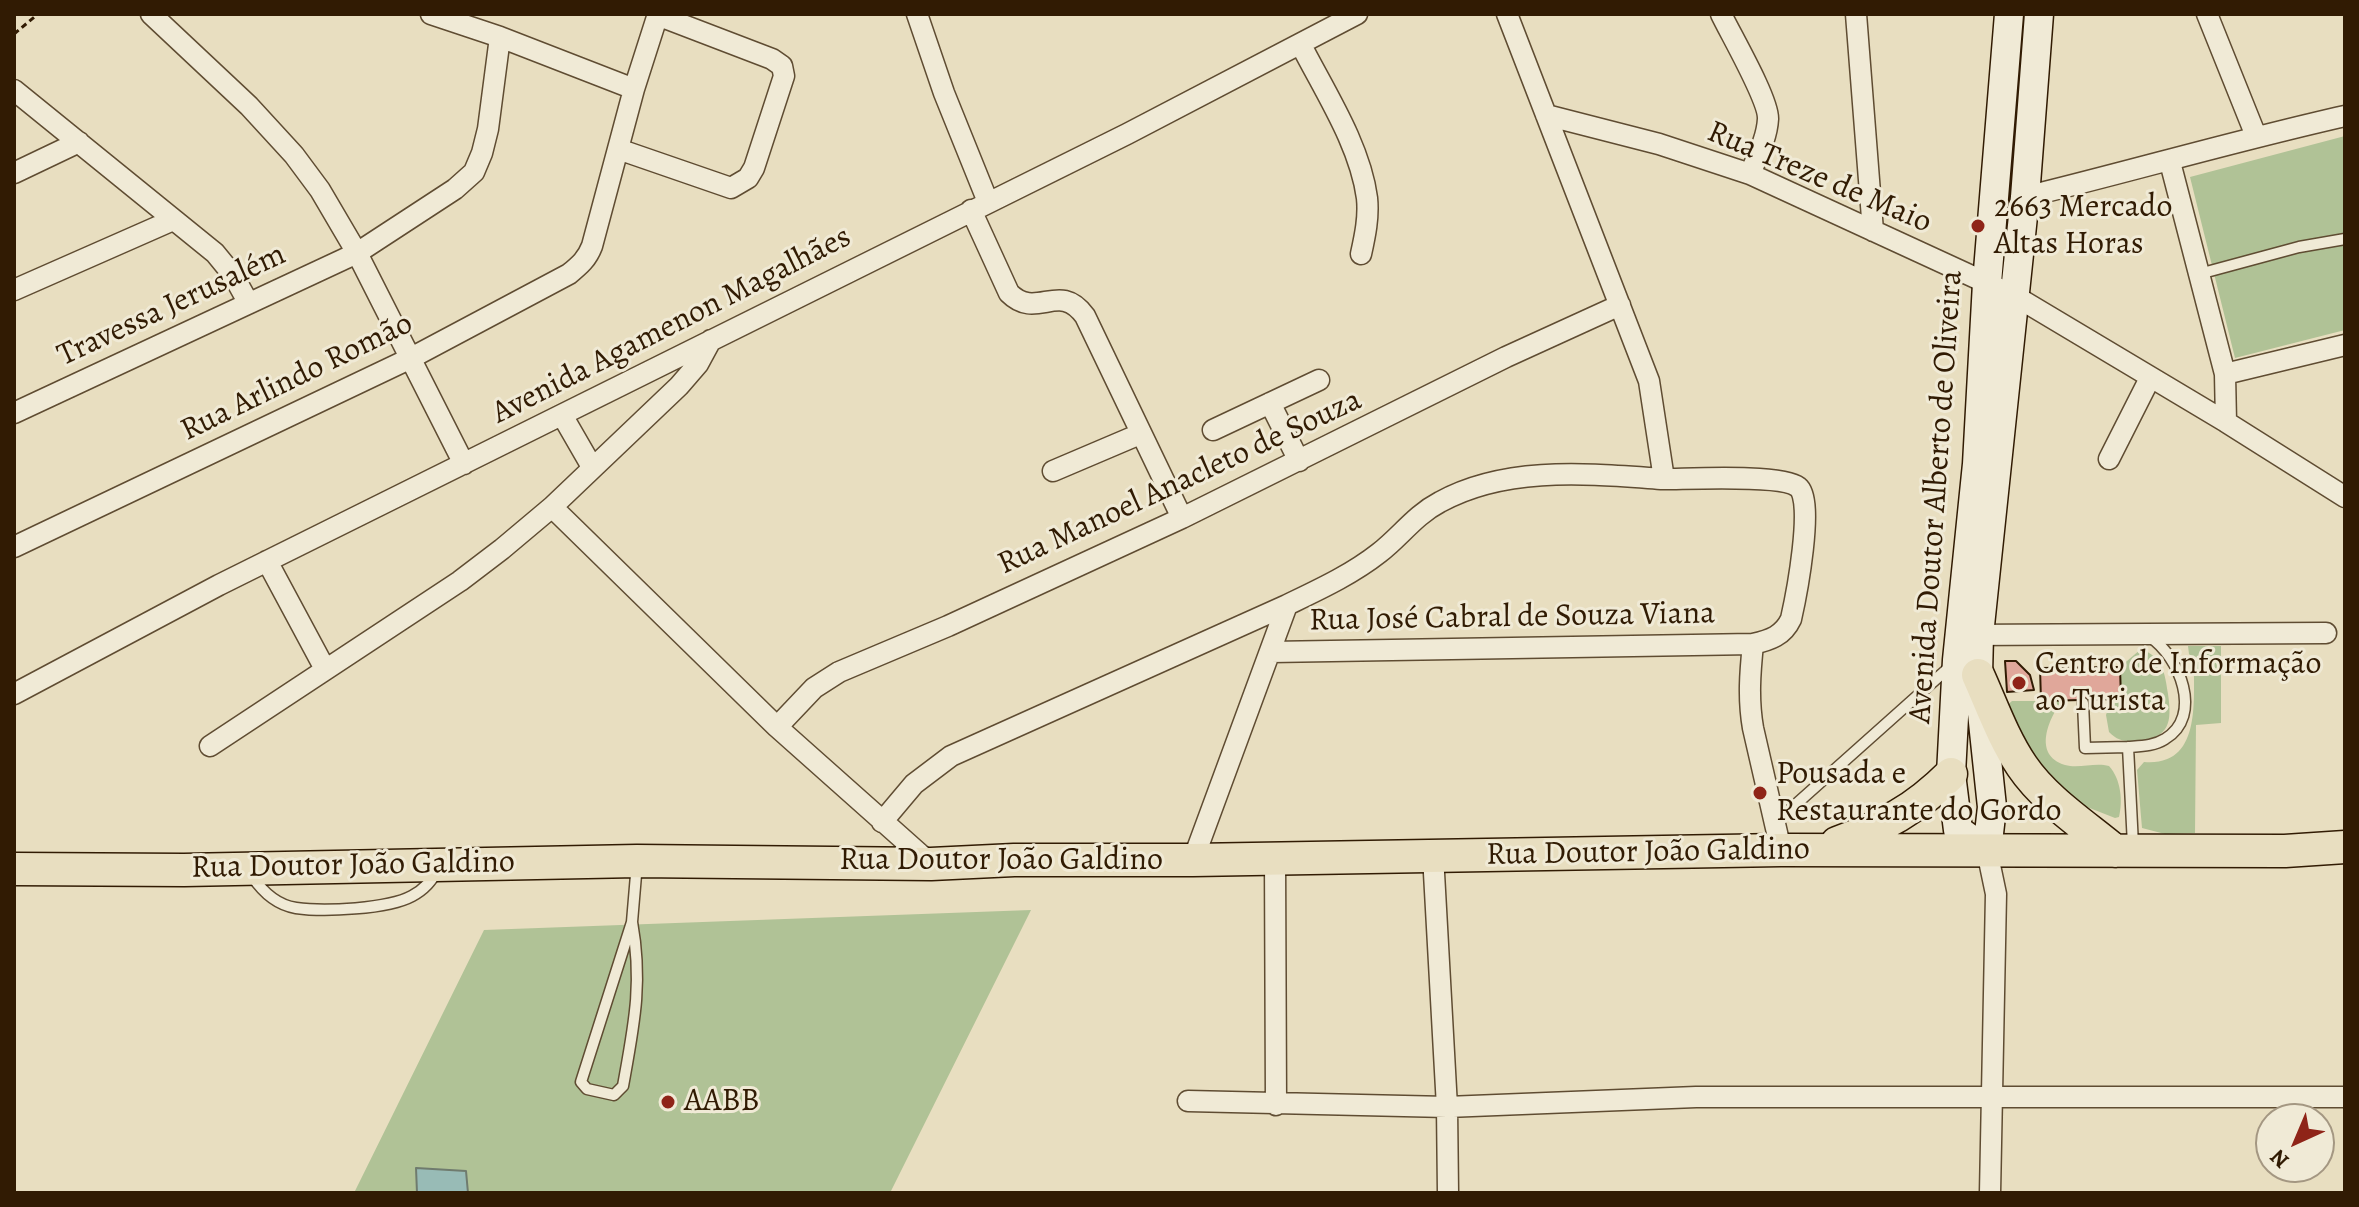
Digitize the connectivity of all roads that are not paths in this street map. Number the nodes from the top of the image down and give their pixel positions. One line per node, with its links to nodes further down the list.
1 (151, 14): 29 (street)
2 (431, 14): 12 (street)
3 (658, 14): 14 (street); 20 (street)
4 (917, 14): 25 (street)
5 (1357, 14): 13 (street, Avenida Agamenon Magalhães)
6 (1507, 14): 16 (street)
7 (1721, 14): 23 (street)
8 (1856, 14): 27 (street)
9 (2009, 14): 32 (street, Avenida Doutor Alberto de Oliveira)
10 (2039, 14): 24 (street, Avenida Doutor Alberto de Oliveira)
11 (2207, 14): 18 (street)
12 (500, 37): 14 (street); 29 (street, Travessa Jerusalém)
13 (1301, 45): 25 (street, Avenida Agamenon Magalhães); 30 (street)
14 (634, 89): 20 (street)
15 (14, 90): 19 (street)
16 (1546, 115): 23 (street, Rua Treze de Maio); 36 (street)
17 (2345, 116): 18 (street)
18 (2256, 136): 21 (street)
19 (79, 142): 22 (street); 26 (street)
20 (618, 149): 39 (street, Rua Arlindo Romão)
21 (2170, 162): 24 (street); 31 (street)
22 (14, 173)
23 (1750, 174): 27 (street, Rua Treze de Maio)
24 (2025, 197): 34 (street, Avenida Doutor Alberto de Oliveira)
25 (980, 206): 37 (street, Avenida Agamenon Magalhães); 48 (street)
26 (173, 220): 33 (street); 35 (street)
27 (1873, 231): 32 (street, Rua Treze de Maio)
28 (2345, 239): 31 (lane)
29 (357, 253): 35 (street, Travessa Jerusalém); 39 (street)
30 (1361, 254)
31 (2199, 274): 40 (street)
32 (1987, 283): 34 (street, Rua Treze de Maio); 52 (street, Avenida Doutor Alberto de Oliveira)
33 (14, 290)
34 (2015, 296): 41 (street, Rua Treze de Maio); 52 (street, Avenida Doutor Alberto de Oliveira)
35 (248, 302): 44 (street, Travessa Jerusalém)
36 (1620, 305): 50 (street, Rua Manoel Anacleto de Souza); 55 (street)
37 (711, 340): 45 (street, Avenida Agamenon Magalhães); 53 (street)
38 (2345, 345): 40 (street)
39 (411, 358): 51 (street); 59 (street, Rua Arlindo Romão)
40 (2225, 374): 46 (street)
41 (2150, 378): 46 (street, Rua Treze de Maio); 49 (street)
42 (1319, 380): 43 (street)
43 (1270, 403): 47 (street); 50 (street)
44 (14, 413)
45 (562, 415): 51 (street, Avenida Agamenon Magalhães); 53 (street)
46 (2226, 422): 56 (street, Rua Treze de Maio)
47 (1213, 430)
48 (1140, 434): 54 (street); 58 (street)
49 (2109, 459)
50 (1299, 461): 58 (street, Rua Manoel Anacleto de Souza)
51 (464, 464): 60 (street, Avenida Agamenon Magalhães)
52 (1988, 465): 65 (street, Avenida Doutor Alberto de Oliveira)
53 (592, 467): 57 (street)
54 (1053, 471)
55 (1664, 479): 61 (street); 64 (street)
56 (2345, 497)
57 (552, 507): 67 (street); 70 (street)
58 (1182, 518): 70 (street, Rua Manoel Anacleto de Souza)
59 (14, 547)
60 (267, 561): 67 (street); 68 (street, Avenida Agamenon Magalhães)
61 (1287, 605): 66 (street); 74 (street)
62 (2326, 633): 63 (street)
63 (2145, 634): 65 (street); 72 (lane)
64 (1753, 644): 66 (street, Rua José Cabral de Souza Viana); 75 (street)
65 (1968, 651): 73 (street, Avenida Doutor Alberto de Oliveira); 75 (lane); 78 (street, Avenida Doutor Alberto de Oliveira); 79 (main road)
66 (1271, 652): 82 (street)
67 (325, 669): 71 (street)
68 (14, 694)
69 (2083, 703): 72 (lane)
70 (777, 727): 74 (street)
71 (210, 746)
72 (2128, 747): 79 (lane)
73 (1951, 774): 77 (main road); 78 (street, Avenida Doutor Alberto de Oliveira)
74 (882, 822): 84 (street)
75 (1778, 836): 77 (main road, Rua Doutor João Galdino); 80 (main road, Rua Doutor João Galdino)
76 (2345, 847): 79 (main road, Rua Doutor João Galdino)
77 (1815, 851): 78 (main road, Rua Doutor João Galdino)
78 (1987, 851): 79 (main road, Rua Doutor João Galdino); 87 (street)
79 (2124, 851)
80 (1433, 855): 81 (main road, Rua Doutor João Galdino); 91 (street)
81 (1275, 858): 82 (main road, Rua Doutor João Galdino); 90 (street)
82 (1193, 860): 84 (main road, Rua Doutor João Galdino)
83 (637, 861): 84 (main road, Rua Doutor João Galdino); 85 (main road, Rua Doutor João Galdino); 86 (lane)
84 (931, 864)
85 (14, 869)
86 (632, 922): 86 (lane)
87 (1991, 1096): 88 (street); 91 (street); 93 (street)
88 (2345, 1097)
89 (1188, 1101): 90 (street)
90 (1276, 1105): 91 (street)
91 (1447, 1107): 92 (street)
92 (1448, 1193)
93 (1990, 1193)

